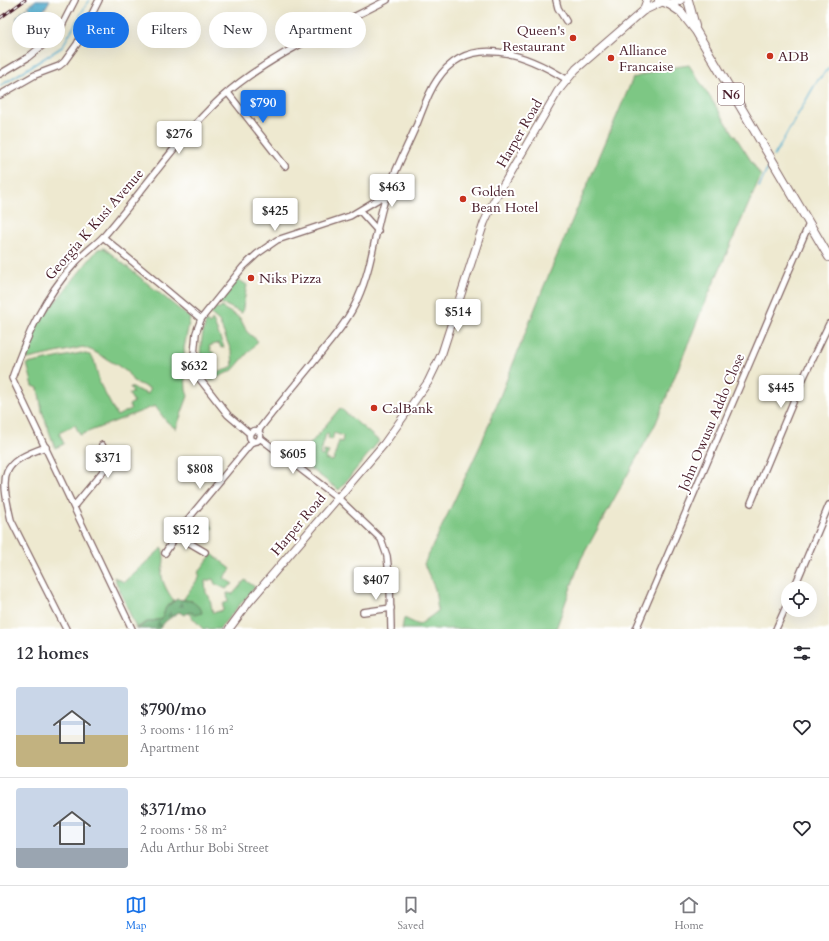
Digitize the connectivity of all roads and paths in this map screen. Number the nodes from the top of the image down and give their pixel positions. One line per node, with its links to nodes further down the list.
1 (75, 0): 12 (street)
2 (99, 0): 15 (street)
3 (387, 0): 14 (street, Georgia K Kusi Avenue)
4 (556, 0): 10 (street)
5 (647, 0): 9 (main road, Harper Road)
6 (680, 0): 8 (highway)
7 (688, 0): 11 (highway, N6)
8 (664, 2): 9 (main road, Harper Road); 11 (highway, N6)
9 (643, 11): 13 (main road, Harper Road)
10 (566, 21)
11 (696, 31): 19 (highway, N6)
12 (0, 74)
13 (566, 79): 17 (street); 31 (main road, Harper Road)
14 (228, 93): 16 (street); 21 (street, Georgia K Kusi Avenue)
15 (0, 95)
16 (285, 166)
17 (387, 194): 18 (street); 20 (street)
18 (360, 211): 20 (street); 23 (street)
19 (809, 224): 22 (highway, N6); 47 (street, John Owusu Addo Close)
20 (378, 232): 25 (street)
21 (103, 237): 23 (street); 30 (street, Georgia K Kusi Avenue)
22 (828, 254)
23 (201, 319): 26 (street)
24 (829, 324): 32 (street)
25 (258, 431): 26 (street); 27 (street)
26 (249, 433): 28 (street)
27 (260, 438): 28 (street); 31 (street)
28 (252, 441): 35 (street)
29 (102, 445): 34 (street)
30 (46, 447): 34 (street, Georgia K Kusi Avenue); 43 (street)
31 (337, 497): 39 (street); 45 (main road, Harper Road)
32 (751, 503)
33 (829, 505): 38 (street)
34 (74, 506): 44 (street, Georgia K Kusi Avenue)
35 (176, 535): 36 (street); 37 (street)
36 (165, 552)
37 (205, 552)
38 (797, 581)
39 (391, 608): 40 (street); 42 (street)
40 (363, 612)
41 (781, 617): 48 (street)
42 (391, 626): 46 (street)
43 (66, 629)
44 (132, 629)
45 (229, 629)
46 (386, 629)
47 (636, 629)
48 (776, 629)

